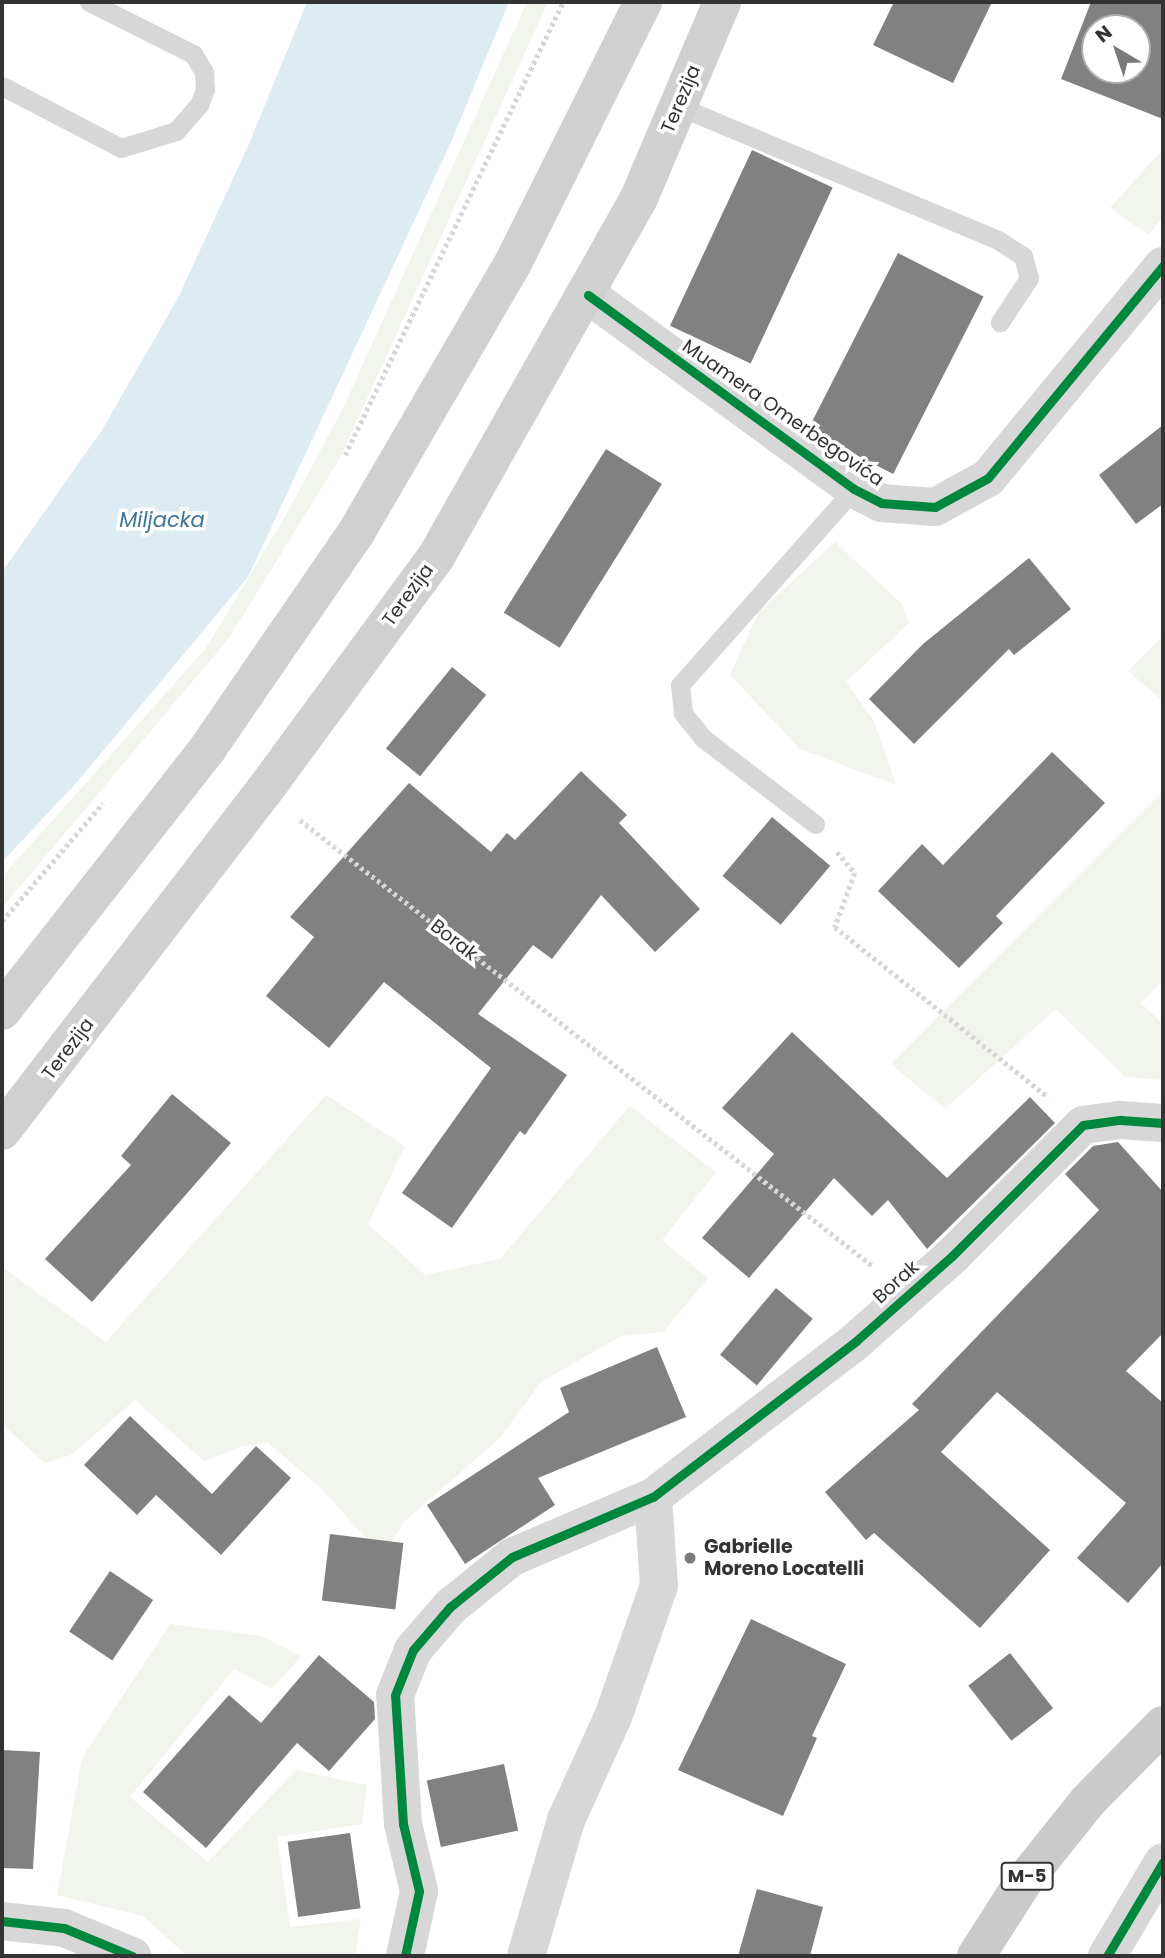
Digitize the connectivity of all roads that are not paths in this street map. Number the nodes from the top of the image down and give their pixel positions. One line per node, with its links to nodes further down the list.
1 (89, 2): 4 (lane)
2 (643, 2): 11 (main road)
3 (722, 2): 5 (main road, Terezija)
4 (2, 86)
5 (678, 106): 7 (main road, Terezija); 8 (lane)
6 (1163, 267): 9 (street, Muamera Omerbegovića)
7 (588, 295): 9 (street, Muamera Omerbegovića); 13 (main road, Terezija)
8 (1000, 322)
9 (854, 489): 10 (lane)
10 (814, 824)
11 (2, 1011)
12 (1163, 1123): 14 (street, Borak)
13 (2, 1131)
14 (653, 1497): 19 (street); 20 (street)
15 (1163, 1725): 21 (main road, M-5)
16 (1163, 1862): 22 (street)
17 (2, 1921): 18 (street)
18 (132, 1956)
19 (405, 1956)
20 (526, 1956)
21 (976, 1956)
22 (1107, 1956)

